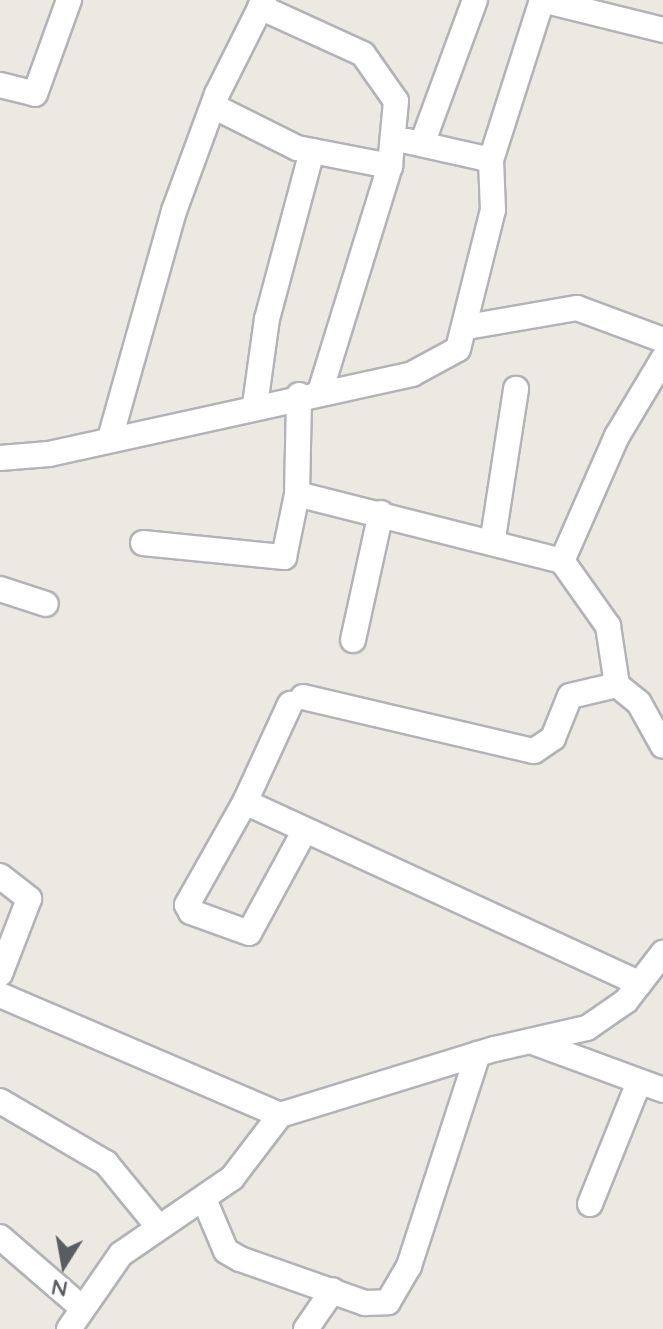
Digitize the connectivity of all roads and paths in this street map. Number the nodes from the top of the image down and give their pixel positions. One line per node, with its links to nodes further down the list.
1 (69, 0): 6 (street)
2 (475, 0): 9 (street)
3 (542, 0): 5 (street); 11 (street)
4 (262, 3): 7 (street); 8 (street)
5 (663, 30)
6 (0, 85)
7 (213, 106): 10 (street); 18 (street)
8 (395, 138): 9 (street); 12 (street)
9 (422, 144): 11 (street)
10 (312, 151): 12 (street); 17 (street)
11 (491, 160): 13 (street)
12 (390, 166): 16 (street)
13 (467, 327): 14 (street); 16 (street)
14 (662, 340): 24 (street)
15 (516, 389): 22 (street)
16 (310, 394): 17 (street); 20 (street)
17 (255, 405): 18 (street)
18 (111, 435): 19 (street)
19 (0, 458)
20 (297, 494): 21 (street); 23 (street)
21 (381, 513): 22 (street); 27 (street)
22 (493, 538): 24 (street)
23 (143, 543)
24 (562, 561): 28 (street)
25 (0, 589): 26 (street)
26 (46, 604)
27 (353, 640)
28 (617, 685): 29 (street); 30 (street)
29 (663, 746)
30 (245, 802): 31 (street); 31 (street)
31 (305, 830): 35 (street)
32 (0, 876): 34 (street)
33 (663, 953): 35 (street)
34 (0, 974)
35 (639, 983): 37 (street)
36 (0, 995): 42 (street)
37 (528, 1041): 38 (street); 39 (street)
38 (478, 1054): 42 (street); 49 (street)
39 (639, 1082): 40 (street); 44 (street)
40 (663, 1090)
41 (0, 1101): 45 (street)
42 (280, 1115): 43 (street)
43 (204, 1199): 45 (street); 47 (street)
44 (590, 1204)
45 (157, 1225): 48 (street)
46 (0, 1237): 48 (street)
47 (333, 1290): 49 (street); 51 (street)
48 (80, 1306): 50 (street)
49 (378, 1318)
50 (69, 1329)
51 (306, 1329)

